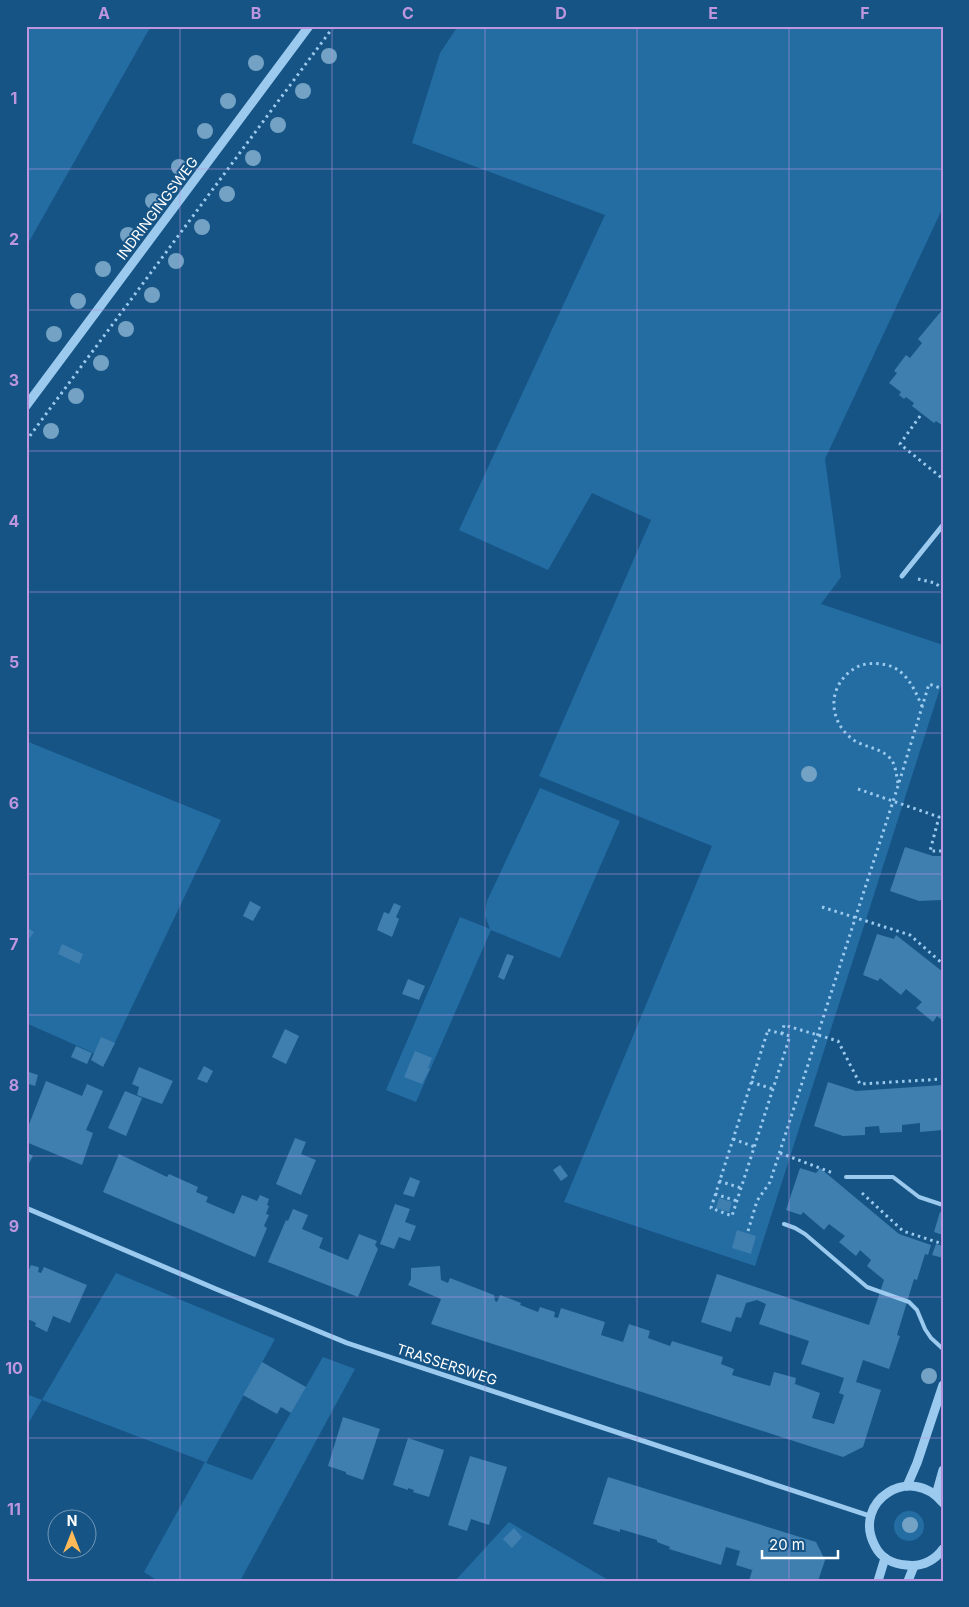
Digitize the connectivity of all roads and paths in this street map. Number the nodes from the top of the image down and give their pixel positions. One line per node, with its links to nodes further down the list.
1 (309, 26): 3 (street, INDRINGINGSWEG)
2 (334, 26): 5 (path)
3 (26, 406)
4 (920, 416): 6 (path)
5 (26, 441)
6 (943, 479)
7 (943, 525): 8 (street)
8 (902, 576): 9 (path)
9 (943, 589)
10 (943, 689): 11 (path)
11 (922, 707): 12 (path); 12 (path)
12 (898, 786): 14 (path)
13 (858, 789): 14 (path)
14 (894, 801): 15 (path); 17 (path)
15 (943, 851)
16 (822, 907): 17 (path)
17 (854, 917): 18 (path); 20 (path)
18 (943, 964)
19 (782, 1034): 20 (path); 22 (path); 23 (path)
20 (816, 1035): 21 (path); 26 (path)
21 (943, 1079)
22 (751, 1082): 23 (path); 24 (path)
23 (772, 1089): 25 (path)
24 (733, 1139): 25 (path); 28 (path)
25 (754, 1147): 29 (path)
26 (780, 1153): 27 (path); 35 (path)
27 (846, 1177): 32 (lane); 36 (path)
28 (720, 1181): 29 (path); 30 (path)
29 (741, 1188): 31 (path)
30 (716, 1194): 31 (path); 31 (path)
31 (737, 1201)
32 (943, 1205)
33 (26, 1208): 43 (street, TRASSERSWEG)
34 (784, 1224): 37 (lane)
35 (748, 1232)
36 (943, 1244)
37 (943, 1348)
38 (943, 1385): 40 (street)
39 (943, 1470): 41 (street)
40 (907, 1486): 41 (street); 43 (street)
41 (936, 1495): 42 (street)
42 (943, 1503)
43 (870, 1516): 45 (street)
44 (943, 1549): 46 (street)
45 (885, 1558): 46 (street); 47 (street)
46 (914, 1566): 48 (street)
47 (878, 1581)
48 (908, 1581)

